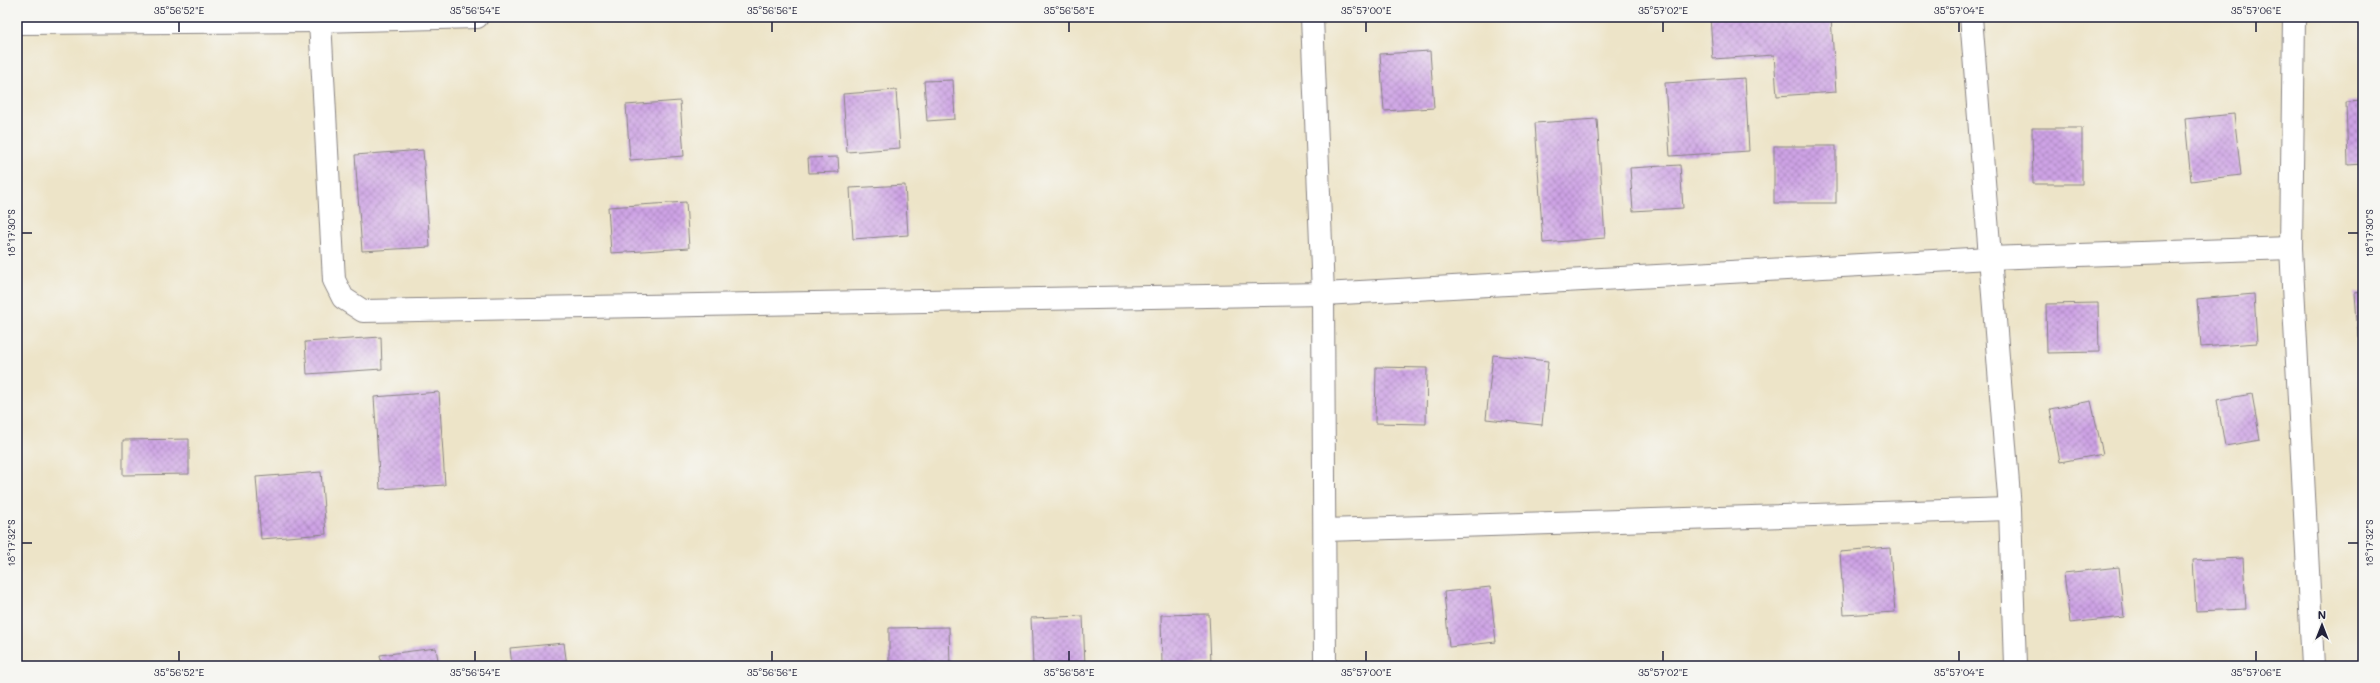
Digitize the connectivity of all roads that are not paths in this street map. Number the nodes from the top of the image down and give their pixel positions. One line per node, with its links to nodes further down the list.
1 (477, 17): 5 (street)
2 (1312, 17): 9 (street)
3 (1971, 17): 8 (street)
4 (2294, 17): 7 (street)
5 (320, 21): 6 (street); 9 (street)
6 (17, 24)
7 (2291, 248): 8 (street); 14 (street)
8 (1989, 258): 9 (street); 10 (street)
9 (1323, 294): 11 (street)
10 (2010, 509): 11 (street); 13 (street)
11 (1325, 530): 12 (street)
12 (1325, 666)
13 (2015, 666)
14 (2312, 666)

